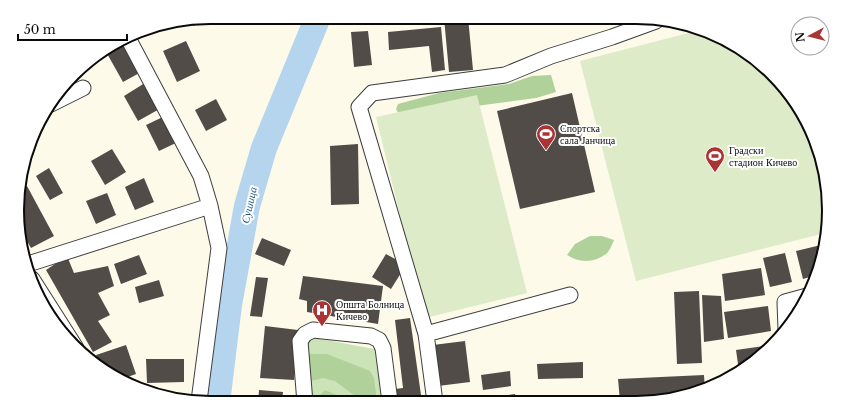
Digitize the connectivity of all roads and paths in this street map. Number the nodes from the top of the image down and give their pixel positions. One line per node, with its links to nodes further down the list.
1 (648, 24): 10 (street)
2 (130, 42): 5 (street)
3 (83, 88): 4 (street)
4 (60, 99)
5 (210, 206): 6 (street); 11 (street)
6 (32, 263)
7 (570, 295): 10 (street)
8 (800, 298): 9 (street)
9 (786, 321)
10 (426, 334): 14 (street)
11 (200, 396)
12 (304, 396): 13 (street)
13 (389, 396)
14 (434, 396)

